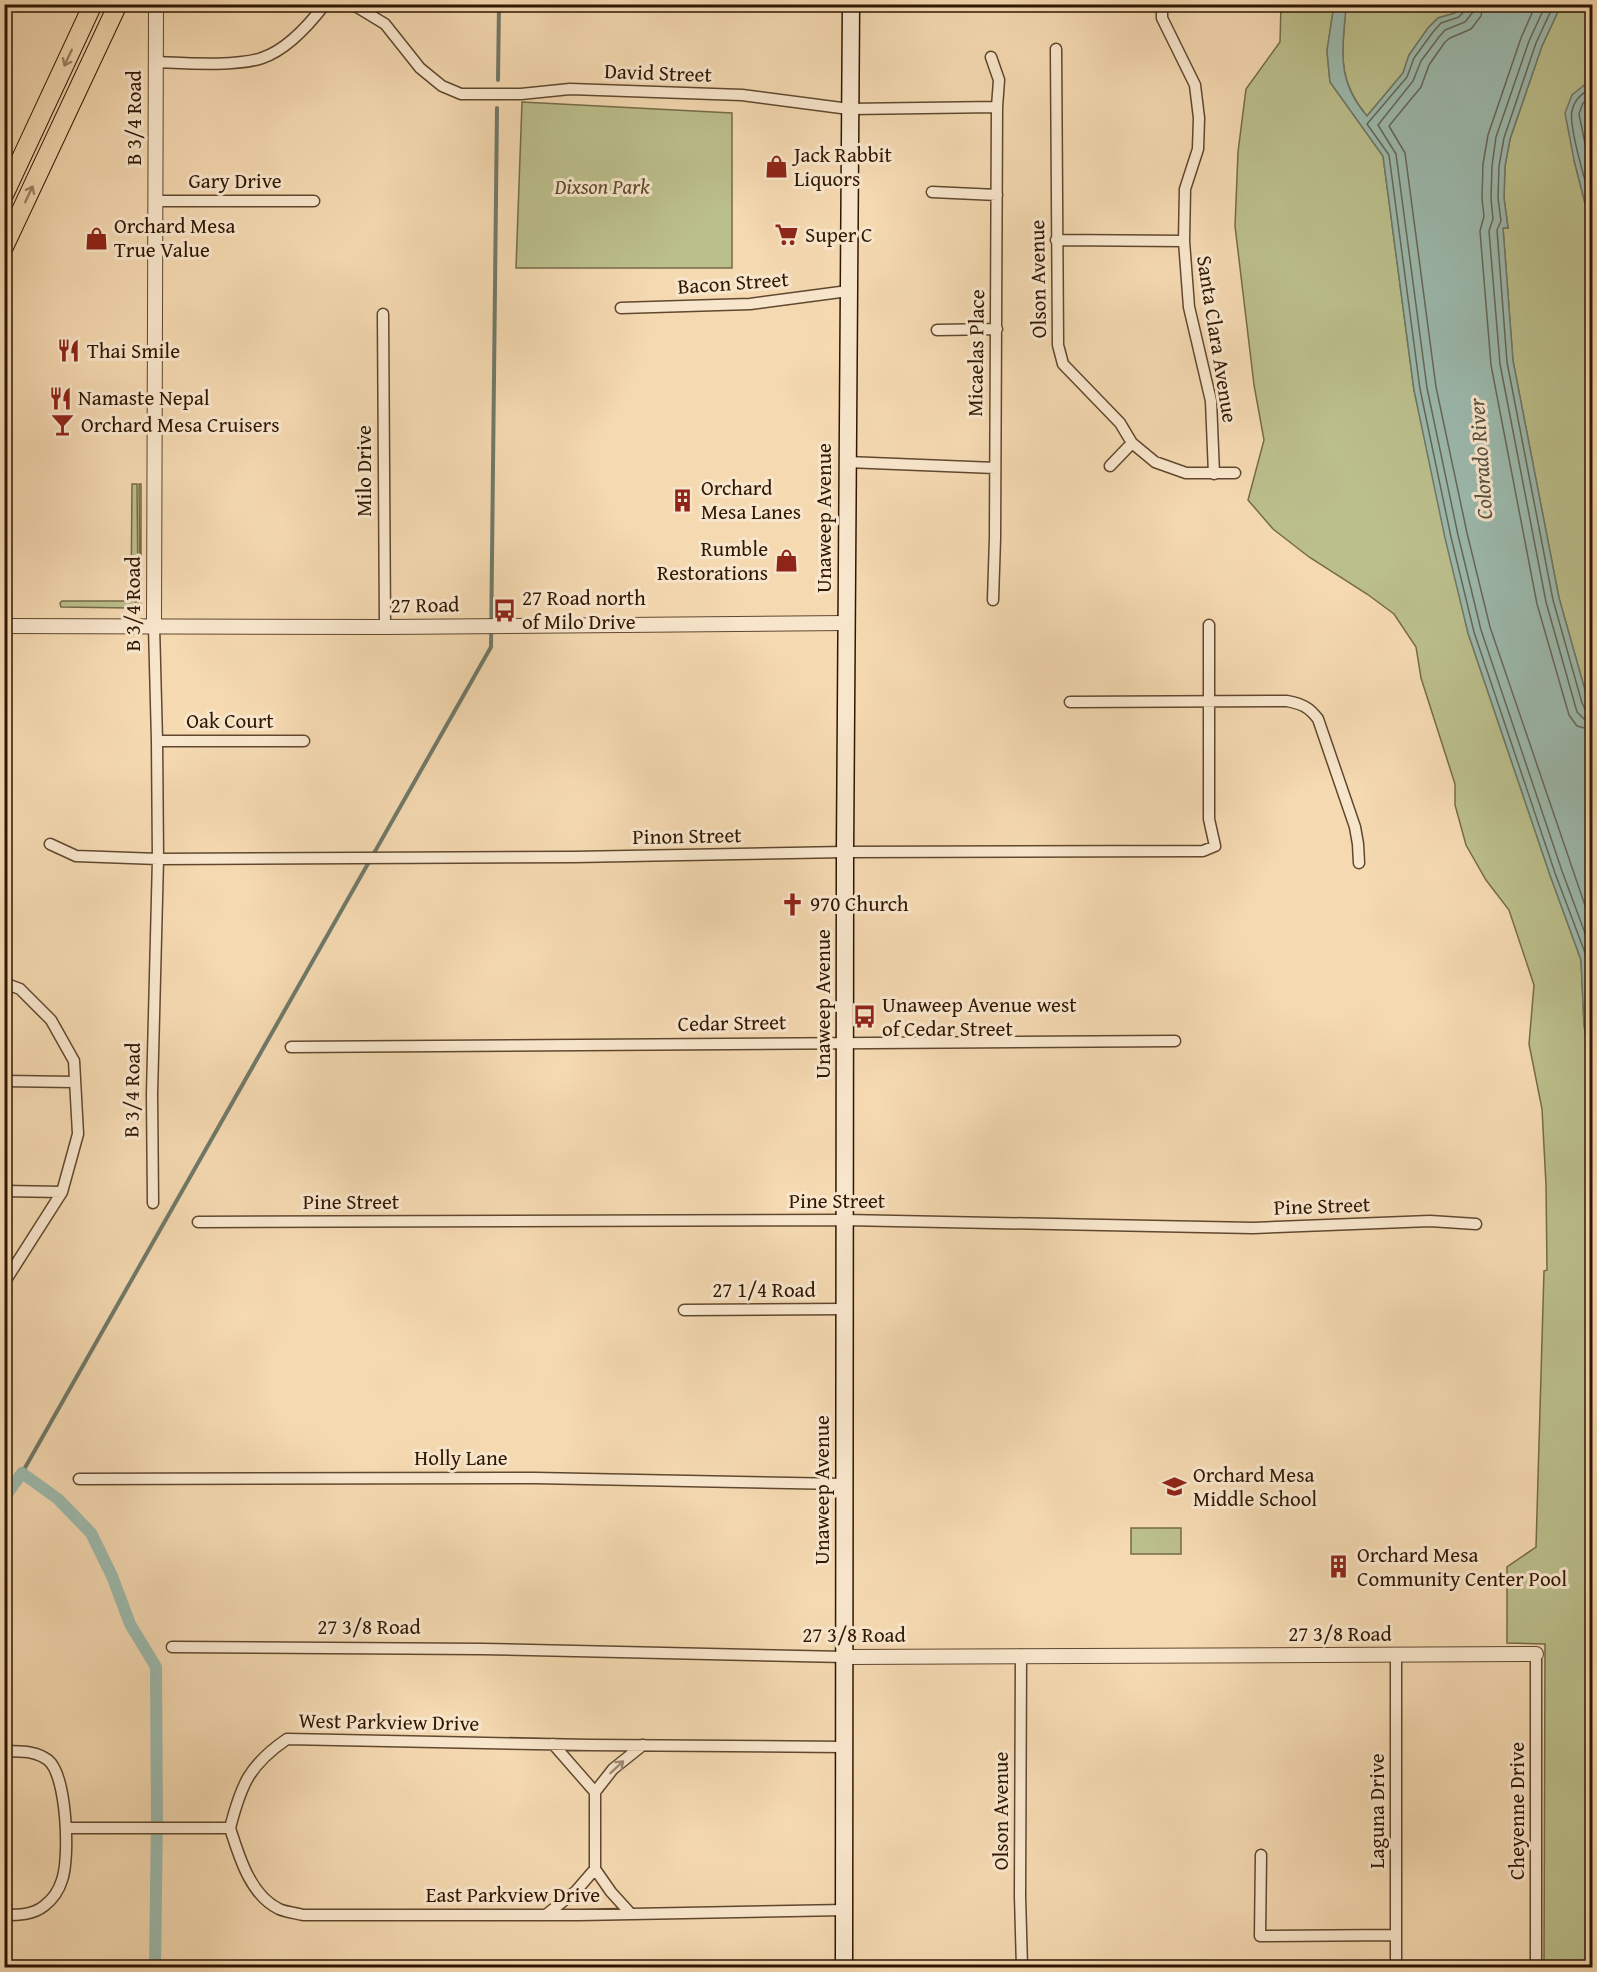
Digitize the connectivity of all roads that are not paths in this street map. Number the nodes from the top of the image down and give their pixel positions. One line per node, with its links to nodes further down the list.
1 (93, 4): 14 (highway, one-way to 14)
2 (118, 4): 20 (highway, one-way to 2)
3 (156, 4): 10 (street, B 3/4 Road)
4 (325, 4): 10 (street)
5 (352, 4): 12 (street, David Street)
6 (851, 4): 12 (main road, Unaweep Avenue)
7 (1162, 4): 19 (street, Santa Clara Avenue)
8 (1056, 49): 18 (street, Olson Avenue)
9 (991, 57): 11 (street, Micaelas Place)
10 (155, 63): 16 (street, B 3/4 Road)
11 (996, 107): 12 (street, David Street); 15 (street, Micaelas Place)
12 (849, 109): 21 (main road, Unaweep Avenue)
13 (932, 192): 15 (street)
14 (4, 195)
15 (998, 195): 24 (street, Micaelas Place)
16 (156, 201): 17 (street, Gary Drive); 36 (street, B 3/4 Road)
17 (314, 201)
18 (1056, 240): 19 (street); 26 (street, Olson Avenue)
19 (1184, 241): 31 (street, Santa Clara Avenue)
20 (4, 247)
21 (848, 291): 22 (street, Bacon Street); 27 (main road, Unaweep Avenue)
22 (621, 308)
23 (383, 314): 37 (street, Milo Drive)
24 (996, 329): 25 (street); 29 (street, Micaelas Place)
25 (937, 330)
26 (1132, 443): 28 (street); 31 (street, Olson Avenue)
27 (847, 462): 29 (street); 33 (main road, Unaweep Avenue)
28 (1110, 466)
29 (995, 468): 32 (street, Micaelas Place)
30 (1235, 473): 31 (street, Olson Avenue)
31 (1214, 474)
32 (993, 600)
33 (846, 623): 37 (street, 27 Road); 43 (main road, Unaweep Avenue)
34 (1209, 625): 39 (street)
35 (4, 626): 36 (street, 27 Road)
36 (154, 626): 37 (street, 27 Road); 40 (street, B 3/4 Road)
37 (385, 627)
38 (1070, 702): 39 (street)
39 (1209, 702): 43 (street, Pinon Street); 45 (street)
40 (157, 741): 41 (street, Oak Court); 44 (street, B 3/4 Road)
41 (304, 741)
42 (50, 844): 44 (street, Pinon Street)
43 (845, 852): 44 (street, Pinon Street); 48 (main road, Unaweep Avenue)
44 (158, 859): 54 (street, B 3/4 Road)
45 (1359, 863)
46 (4, 983): 51 (street)
47 (1174, 1041): 48 (street, Cedar Street)
48 (845, 1042): 49 (street, Cedar Street); 55 (main road, Unaweep Avenue)
49 (291, 1047)
50 (4, 1081): 51 (street)
51 (75, 1082): 53 (street)
52 (4, 1191): 53 (street)
53 (62, 1192): 58 (street)
54 (153, 1203)
55 (845, 1220): 56 (street, Pine Street); 57 (street, Pine Street); 59 (main road, Unaweep Avenue)
56 (198, 1222)
57 (1476, 1224)
58 (4, 1283)
59 (845, 1309): 60 (street, 27 1/4 Road); 62 (main road, Unaweep Avenue)
60 (684, 1310)
61 (79, 1479): 62 (street, Holly Lane)
62 (844, 1484): 66 (main road, Unaweep Avenue)
63 (172, 1647): 66 (street, 27 3/8 Road)
64 (1396, 1654): 65 (street, 27 3/8 Road); 67 (street, 27 3/8 Road); 81 (street, Laguna Drive)
65 (1536, 1654): 85 (street, Cheyenne Drive)
66 (845, 1656): 67 (street, 27 3/8 Road); 70 (main road, Unaweep Avenue)
67 (1021, 1656): 83 (street, Olson Avenue)
68 (553, 1744): 69 (street, West Parkview Drive); 72 (street); 74 (street, West Parkview Drive)
69 (643, 1745): 70 (street, West Parkview Drive); 72 (street, one-way to 69)
70 (845, 1747): 77 (main road, Unaweep Avenue)
71 (4, 1751): 73 (street)
72 (595, 1792): 76 (street)
73 (67, 1828): 74 (street); 80 (street)
74 (230, 1828): 78 (street, East Parkview Drive)
75 (1261, 1855): 81 (street)
76 (595, 1869): 78 (street); 79 (street)
77 (845, 1910): 79 (street, East Parkview Drive); 82 (main road, Unaweep Avenue)
78 (546, 1914): 79 (street, East Parkview Drive)
79 (631, 1914)
80 (4, 1916)
81 (1396, 1935): 84 (street, Laguna Drive)
82 (844, 1968)
83 (1022, 1968)
84 (1396, 1968)
85 (1536, 1968)

